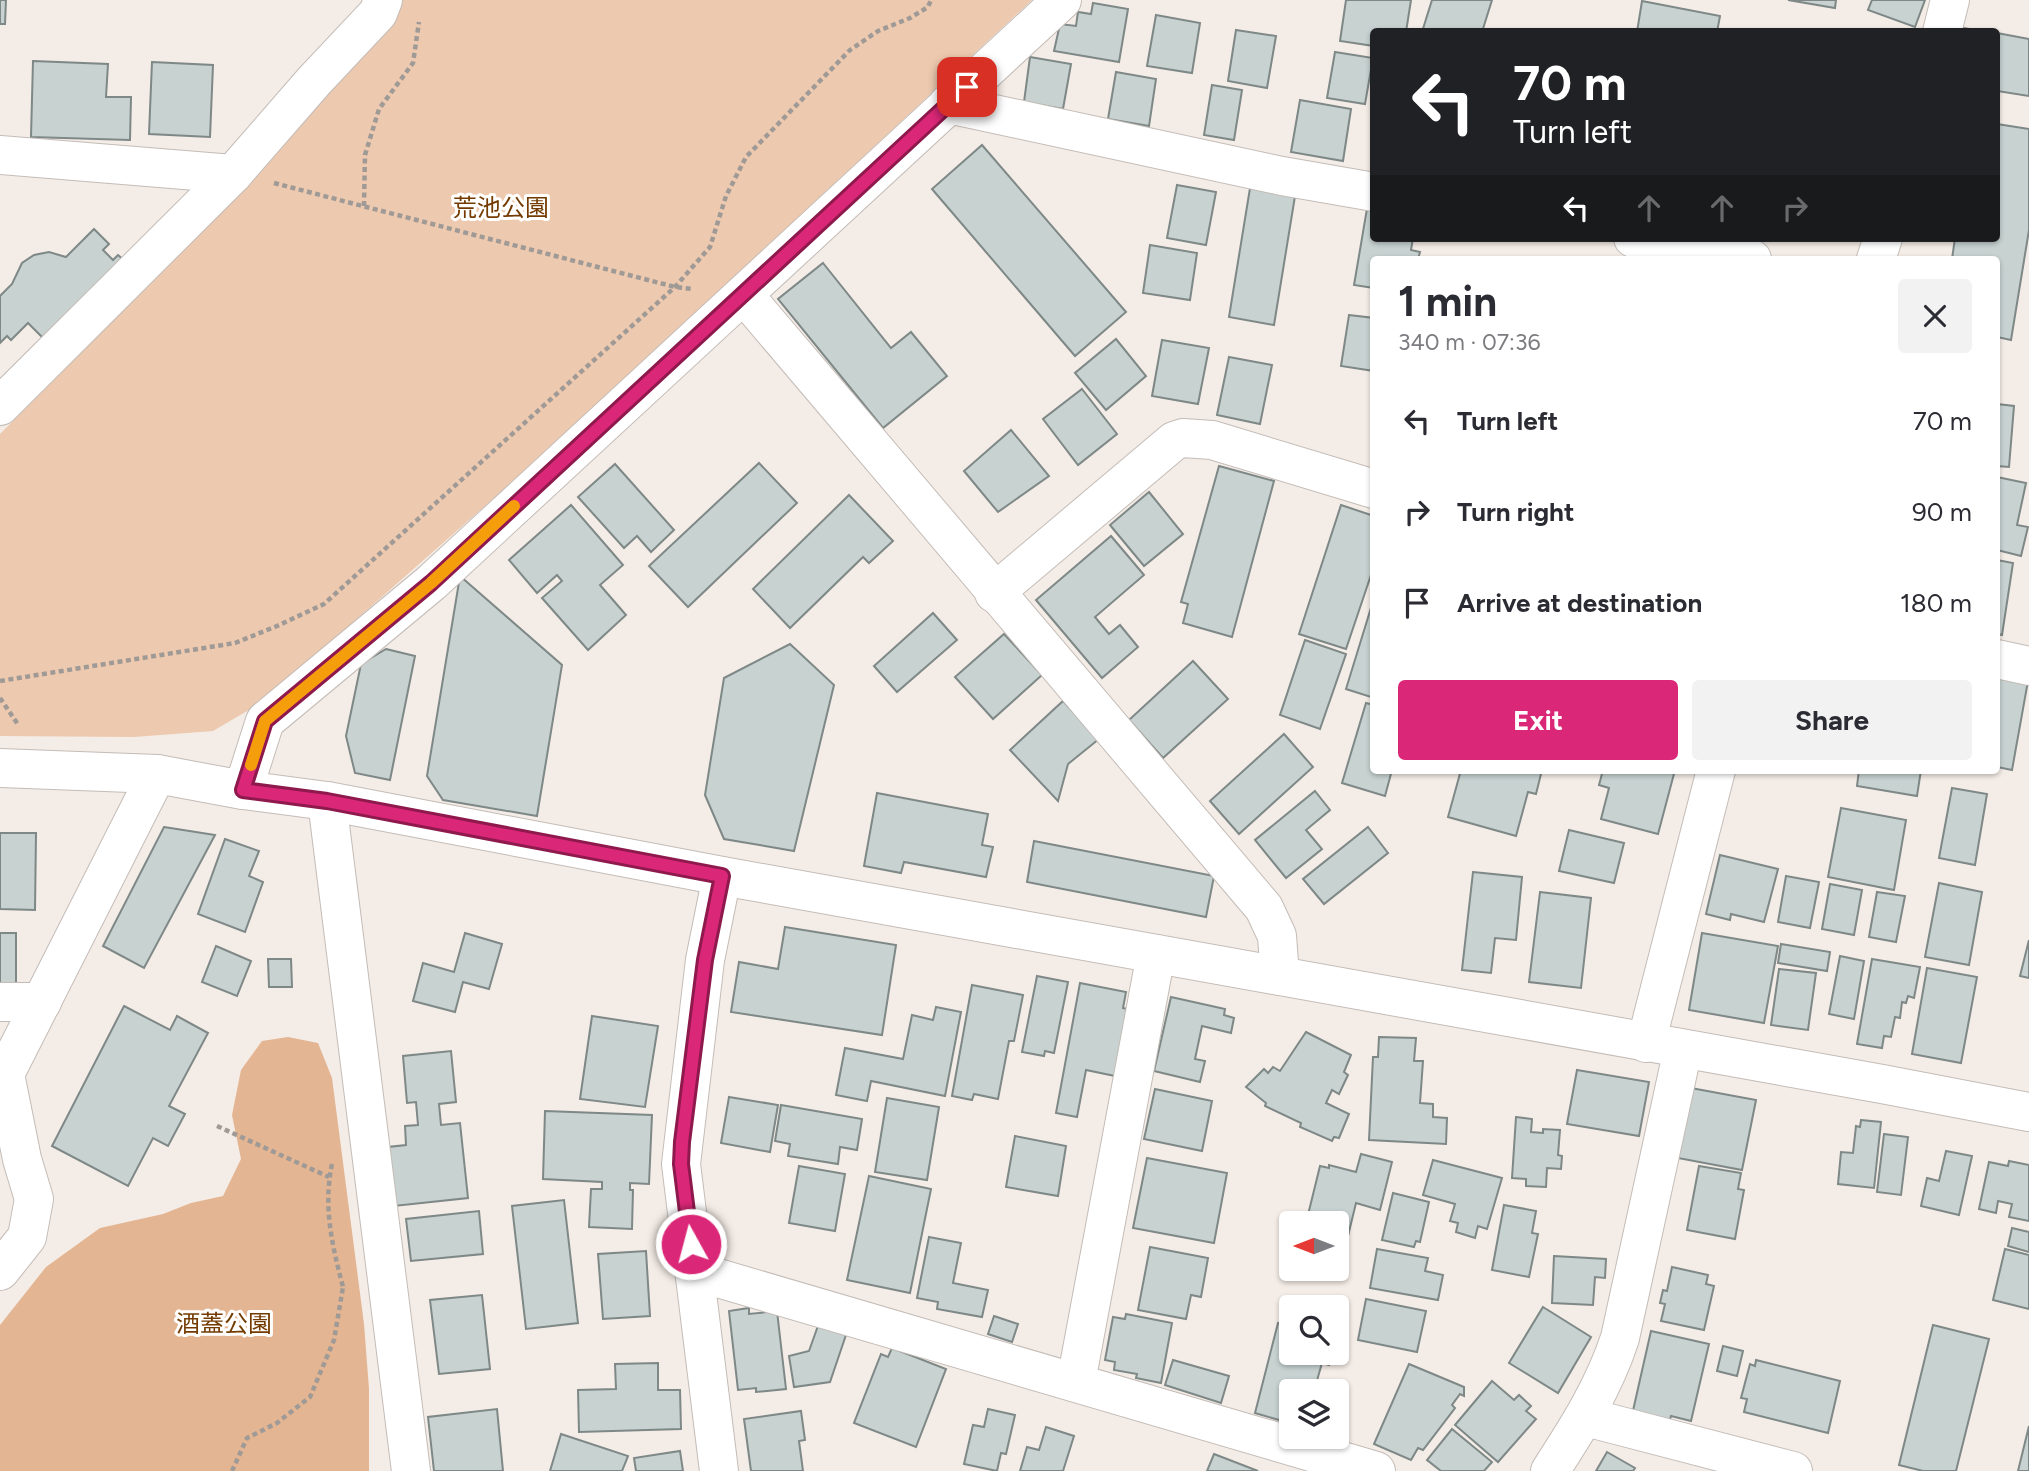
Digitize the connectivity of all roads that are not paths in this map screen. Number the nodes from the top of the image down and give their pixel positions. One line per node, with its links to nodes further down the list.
1 (383, 0): 7 (street)
2 (1062, 0): 5 (street)
3 (1950, 0): 4 (street)
4 (1943, 28)
5 (948, 104): 8 (street); 11 (street)
6 (0, 155): 7 (street)
7 (248, 177): 12 (street)
8 (1370, 191)
9 (1656, 242): 10 (street)
10 (1735, 256)
11 (744, 295): 14 (street); 20 (street)
12 (0, 407)
13 (1370, 488): 14 (street)
14 (995, 593): 24 (street)
15 (2000, 660): 16 (street)
16 (2029, 666)
17 (0, 768): 18 (street)
18 (157, 774): 20 (street); 26 (street)
19 (1715, 774): 27 (street)
20 (243, 790): 21 (street)
21 (327, 801): 22 (street); 35 (street)
22 (722, 876): 23 (street); 32 (street)
23 (1156, 954): 24 (street); 33 (street)
24 (1280, 976): 27 (street)
25 (0, 1002): 26 (street)
26 (42, 1002): 30 (street)
27 (1646, 1043): 28 (street)
28 (1683, 1049): 29 (street); 34 (street)
29 (2029, 1112)
30 (16, 1214): 31 (street)
31 (0, 1271)
32 (694, 1271): 33 (street); 36 (street)
33 (1076, 1382): 37 (street)
34 (1586, 1417): 38 (street); 39 (street)
35 (411, 1471)
36 (719, 1471)
37 (1376, 1471)
38 (1550, 1471)
39 (1793, 1471)

